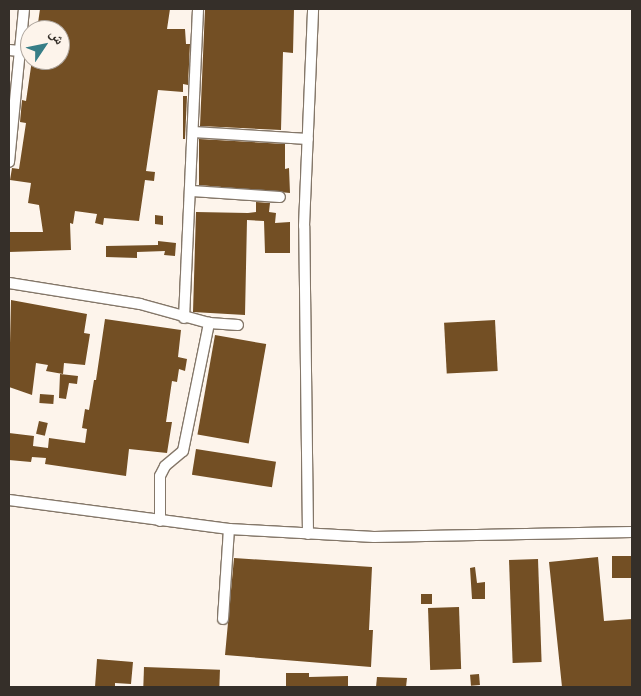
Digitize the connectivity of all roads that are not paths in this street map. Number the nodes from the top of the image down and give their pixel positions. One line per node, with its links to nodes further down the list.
1 (198, 9): 5 (street)
2 (313, 9): 6 (street)
3 (9, 50): 4 (street)
4 (20, 51): 7 (street)
5 (193, 132): 6 (street); 8 (street)
6 (308, 139): 18 (street)
7 (9, 162)
8 (192, 191): 9 (street); 11 (street)
9 (280, 197)
10 (9, 282): 11 (street)
11 (184, 318): 12 (street)
12 (209, 323): 13 (street); 15 (street)
13 (238, 325)
14 (9, 500): 15 (street)
15 (160, 521): 16 (street)
16 (229, 530): 18 (street); 19 (street)
17 (632, 532): 18 (street)
18 (308, 534)
19 (222, 619)

